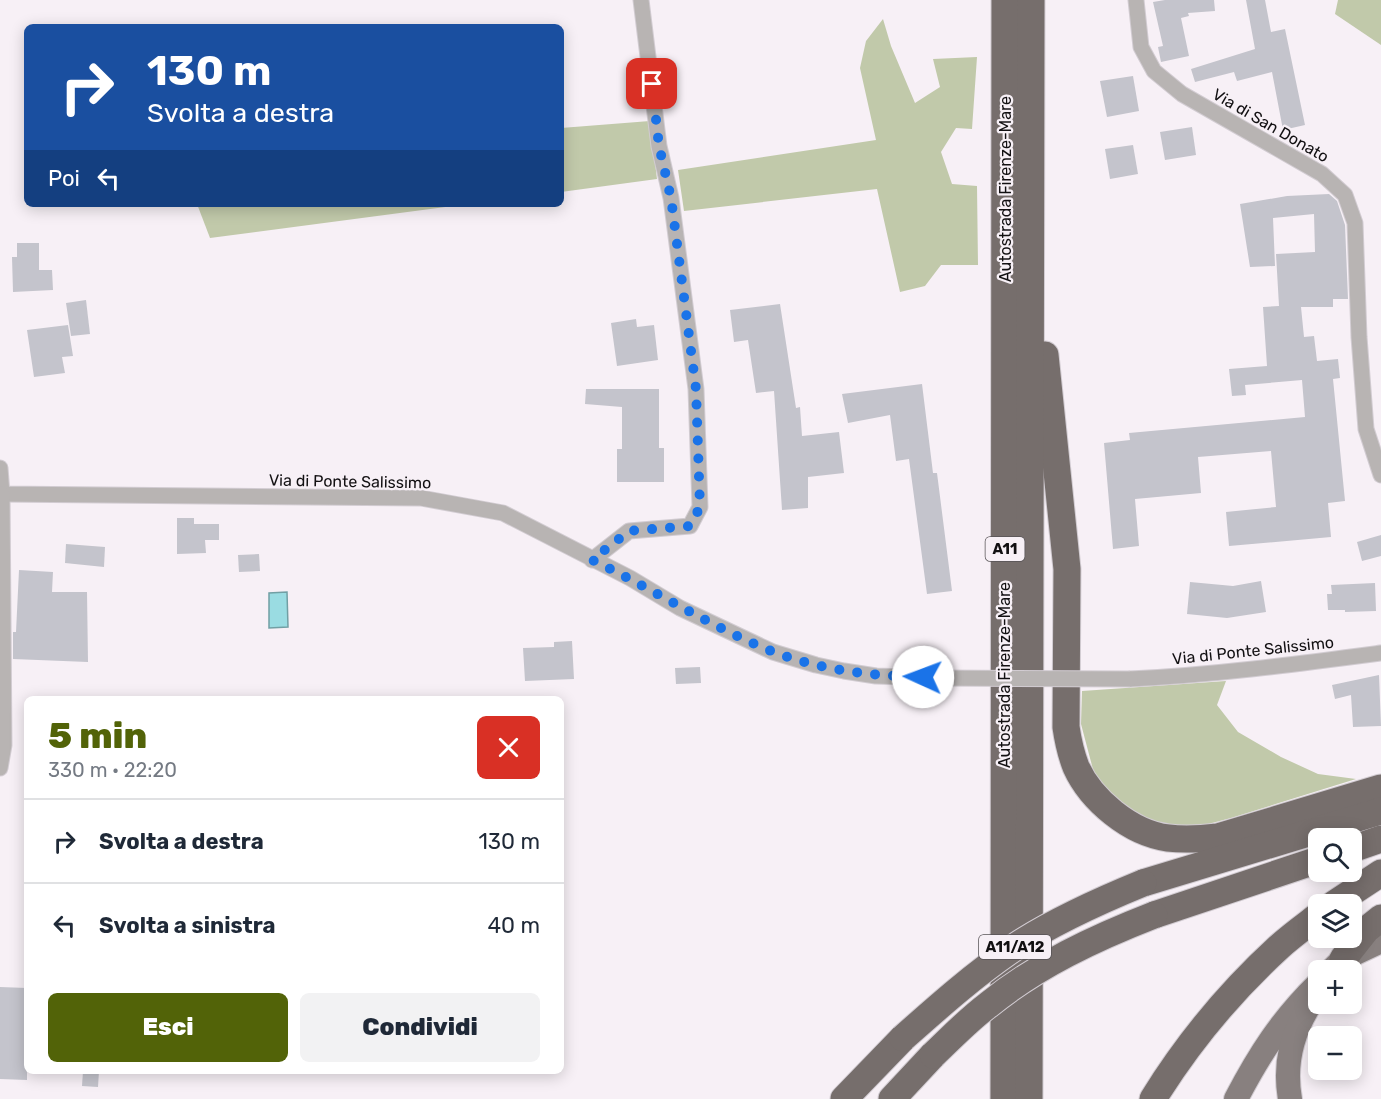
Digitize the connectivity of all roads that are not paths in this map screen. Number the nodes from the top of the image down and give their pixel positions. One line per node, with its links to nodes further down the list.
1 (641, 0): 9 (street)
2 (1005, 0): 26 (highway, Autostrada Firenze-Mare / A11)
3 (1030, 0): 5 (highway, Autostrada Firenze-Mare / A11)
4 (1136, 0): 7 (street, Via di San Donato)
5 (1030, 177): 12 (highway); 29 (highway, Autostrada Firenze-Mare / A11)
6 (0, 468): 8 (street)
7 (1381, 475)
8 (2, 494): 9 (street, Via di Ponte Salissimo); 11 (street)
9 (592, 560): 10 (street, Via di Ponte Salissimo, bridge)
10 (1381, 653)
11 (0, 768)
12 (1381, 788)
13 (1381, 811): 27 (highway, A11/A12, bridge)
14 (1381, 839): 15 (highway)
15 (1362, 846)
16 (1308, 863): 28 (highway, bridge)
17 (1381, 873): 18 (highway)
18 (1349, 894)
19 (1381, 918): 22 (highway)
20 (1308, 924): 30 (highway)
21 (1381, 941): 23 (main road)
22 (1342, 960)
23 (1347, 960)
24 (1308, 994): 31 (main road)
25 (1308, 1007): 32 (main road)
26 (1003, 1096)
27 (843, 1099)
28 (892, 1099)
29 (1029, 1099)
30 (1153, 1099)
31 (1236, 1099)
32 (1290, 1099)

